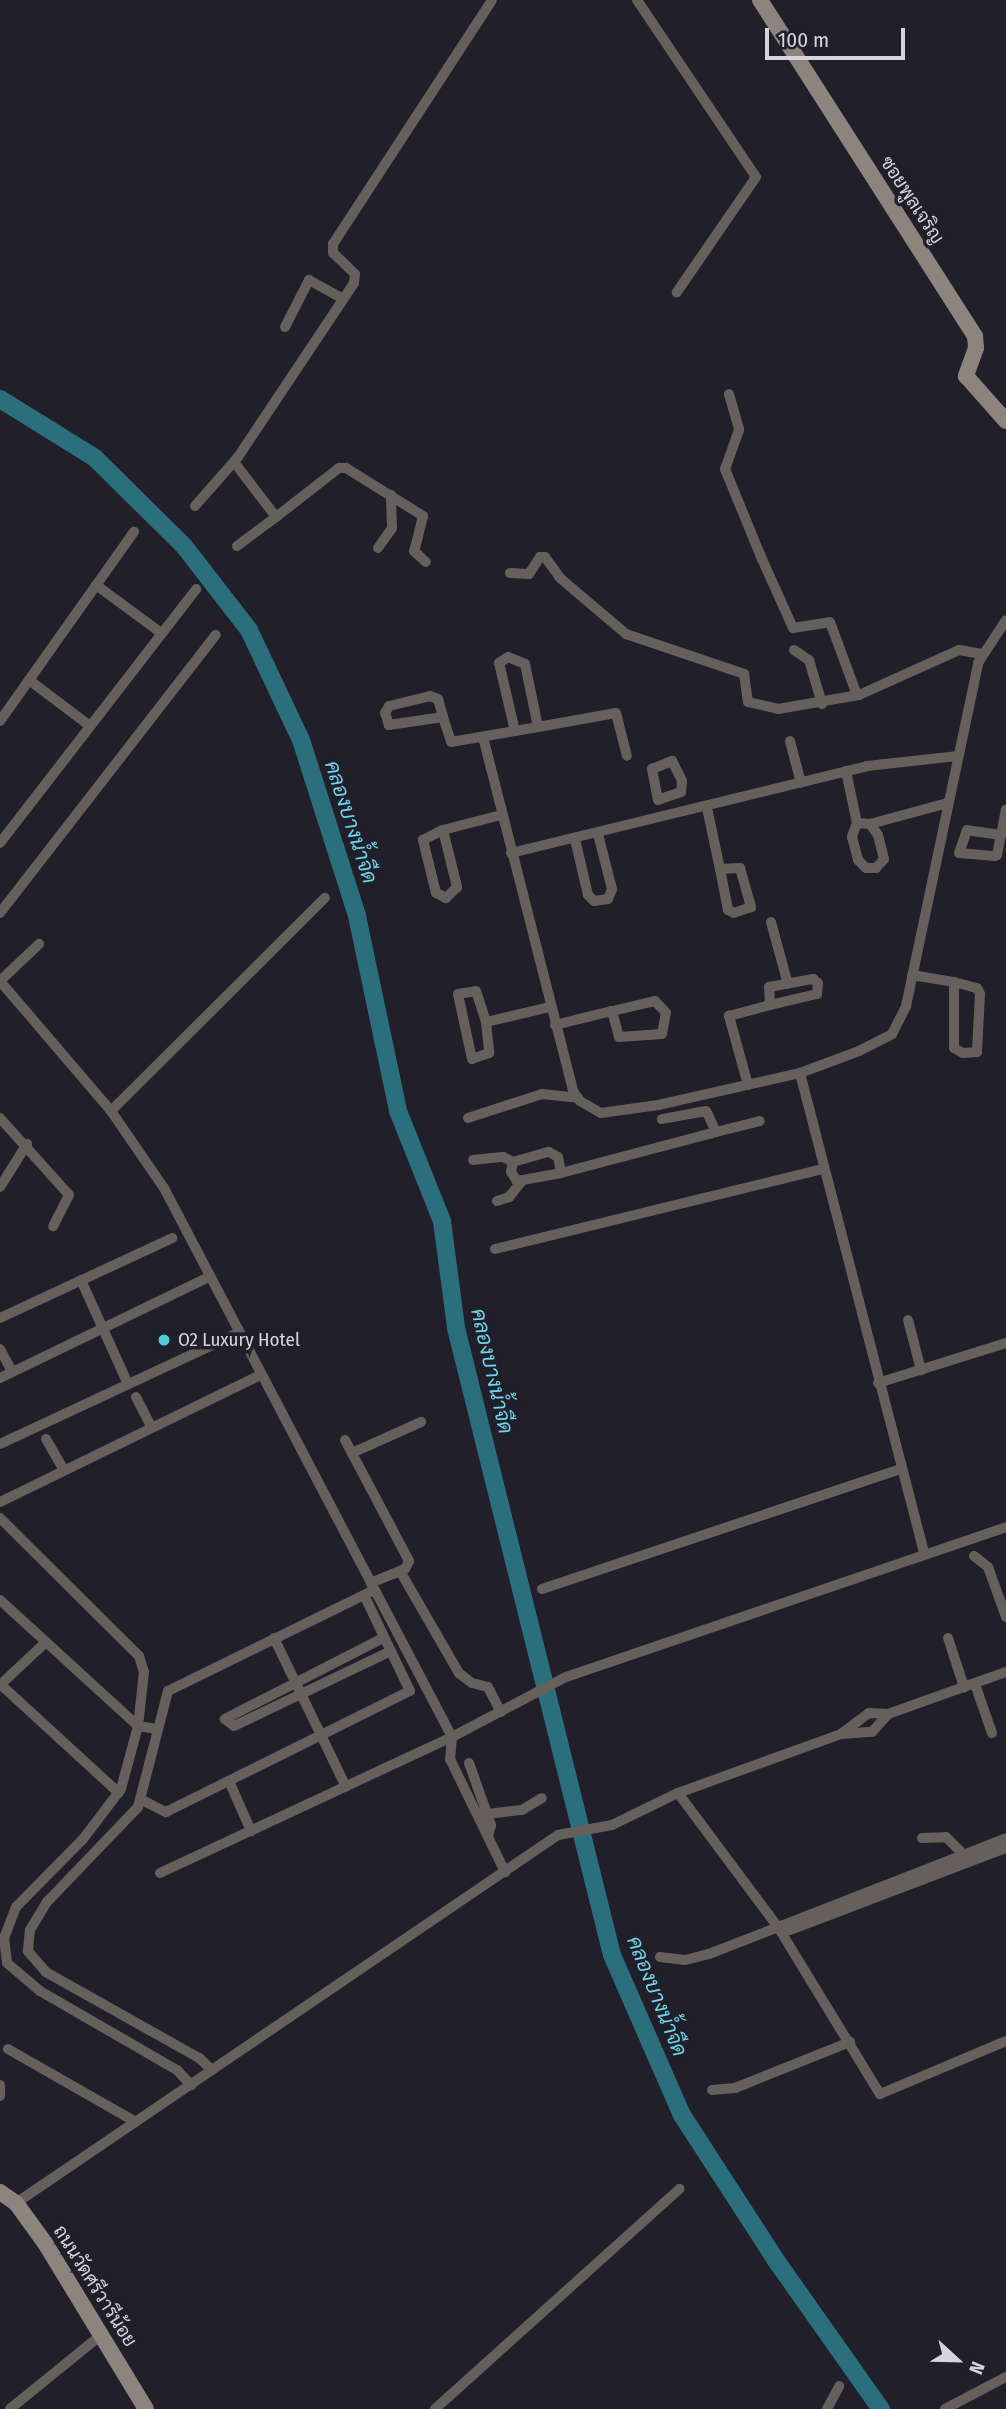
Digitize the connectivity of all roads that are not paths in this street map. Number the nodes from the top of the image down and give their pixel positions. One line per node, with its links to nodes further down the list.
1 (492, 0): 5 (street)
2 (637, 0): 4 (street)
3 (760, 0): 8 (street, ซอยพูลเจริญ)
4 (677, 292)
5 (343, 299): 6 (street); 9 (street)
6 (285, 327)
7 (729, 394): 26 (street)
8 (1006, 421)
9 (234, 463): 11 (street); 12 (street)
10 (391, 495): 12 (street); 15 (street); 16 (street)
11 (195, 506)
12 (276, 517): 14 (street)
13 (134, 532): 18 (street)
14 (237, 546)
15 (379, 548)
16 (426, 562)
17 (510, 573): 27 (street)
18 (96, 585): 21 (street); 25 (street)
19 (196, 589): 21 (street)
20 (1006, 620): 24 (street)
21 (161, 633): 30 (street)
22 (216, 635): 57 (street)
23 (794, 650): 27 (street)
24 (982, 654): 26 (street); 36 (street)
25 (29, 680): 29 (street); 30 (street)
26 (857, 695): 27 (street)
27 (822, 704)
28 (443, 717): 28 (street); 33 (street)
29 (0, 721)
30 (90, 726): 51 (street)
31 (538, 727): 32 (street); 32 (street); 35 (street)
32 (514, 731): 33 (street)
33 (482, 737): 43 (street)
34 (790, 741): 38 (street)
35 (627, 755)
36 (958, 756): 37 (street); 40 (street)
37 (846, 772): 38 (street); 45 (street)
38 (801, 783): 41 (street)
39 (658, 800): 44 (street)
40 (948, 803): 46 (street); 52 (street)
41 (708, 808): 44 (street); 55 (street)
42 (1006, 809): 49 (street)
43 (501, 815): 47 (street); 53 (street)
44 (660, 819): 48 (street)
45 (857, 823): 46 (street); 46 (street)
46 (870, 824)
47 (443, 830): 47 (street)
48 (598, 834): 50 (street); 50 (street)
49 (1001, 835): 54 (street); 54 (street)
50 (575, 839): 53 (street)
51 (0, 843)
52 (939, 850): 54 (street); 60 (street)
53 (512, 853): 65 (street)
54 (959, 853)
55 (720, 869)
56 (325, 898): 73 (street)
57 (0, 913)
58 (771, 922): 63 (street)
59 (39, 944): 61 (street)
60 (912, 975): 62 (street); 69 (street)
61 (0, 981): 73 (street)
62 (954, 982): 62 (street)
63 (788, 984): 64 (street); 64 (street)
64 (770, 1005): 70 (street)
65 (550, 1007): 67 (street); 68 (street)
66 (612, 1011): 66 (street); 68 (street)
67 (486, 1022): 67 (street)
68 (555, 1025): 71 (street)
69 (800, 1073): 70 (street); 83 (street)
70 (748, 1085): 72 (street)
71 (578, 1098): 72 (street); 75 (street)
72 (658, 1105): 76 (street)
73 (111, 1111): 91 (street)
74 (0, 1118): 80 (street)
75 (468, 1118)
76 (662, 1119): 78 (street); 79 (street)
77 (760, 1121): 78 (street)
78 (716, 1132): 79 (street)
79 (668, 1143): 84 (street)
80 (27, 1144): 86 (street); 88 (street)
81 (473, 1160): 82 (street)
82 (513, 1162): 84 (street); 85 (street)
83 (823, 1169): 90 (street); 103 (street)
84 (561, 1173): 85 (street)
85 (523, 1180): 87 (street)
86 (0, 1187)
87 (497, 1201)
88 (53, 1226)
89 (172, 1238): 92 (street)
90 (495, 1249)
91 (209, 1277): 95 (street); 96 (street)
92 (81, 1280): 93 (street); 95 (street)
93 (0, 1318)
94 (908, 1320): 99 (street)
95 (103, 1327): 100 (street); 104 (street)
96 (238, 1333): 101 (street); 104 (street)
97 (1006, 1343): 99 (street)
98 (0, 1349): 100 (street)
99 (921, 1370): 103 (street)
100 (12, 1372): 102 (street)
101 (260, 1375): 107 (street); 121 (street)
102 (0, 1378)
103 (878, 1383): 112 (street)
104 (128, 1384): 110 (street)
105 (136, 1397): 107 (street)
106 (421, 1422): 111 (street)
107 (151, 1427): 113 (street)
108 (46, 1439): 113 (street)
109 (345, 1440): 111 (street)
110 (0, 1444)
111 (352, 1453): 119 (street)
112 (901, 1469): 117 (street); 120 (street)
113 (64, 1470): 114 (street)
114 (0, 1502)
115 (0, 1518): 137 (street)
116 (1006, 1527): 117 (street)
117 (924, 1554): 135 (street)
118 (974, 1556): 123 (street)
119 (400, 1571): 121 (street); 135 (street)
120 (542, 1589)
121 (369, 1590): 125 (street); 126 (street); 142 (street)
122 (0, 1600): 127 (street)
123 (1006, 1617)
124 (948, 1637): 133 (street)
125 (274, 1638): 132 (street); 138 (street)
126 (383, 1638): 128 (street); 132 (street)
127 (46, 1642): 131 (street); 137 (street)
128 (391, 1651): 134 (street); 141 (street)
129 (0, 1668): 131 (street)
130 (1006, 1672): 133 (street)
131 (3, 1682): 146 (street)
132 (298, 1682): 134 (street); 134 (street)
133 (970, 1685): 136 (street); 139 (street)
134 (304, 1693): 141 (street)
135 (501, 1712): 142 (street)
136 (888, 1714): 140 (street); 140 (street)
137 (138, 1726): 138 (street); 146 (street)
138 (157, 1729): 149 (street)
139 (992, 1733)
140 (841, 1734): 147 (street)
141 (322, 1736): 144 (street); 145 (street)
142 (452, 1738): 145 (street); 152 (street)
143 (469, 1763): 150 (street)
144 (229, 1781): 149 (street); 151 (street)
145 (346, 1787): 151 (street)
146 (119, 1793): 159 (street)
147 (678, 1793): 157 (street); 161 (street)
148 (542, 1798): 150 (street)
149 (140, 1799): 160 (street)
150 (488, 1814): 152 (street)
151 (251, 1831): 158 (street)
152 (488, 1836): 157 (street)
153 (922, 1838): 156 (street)
154 (1006, 1838): 156 (street)
155 (1006, 1848): 161 (street)
156 (963, 1854): 161 (street)
157 (505, 1872): 166 (street)
158 (160, 1873)
159 (36, 1885): 160 (street); 168 (street)
160 (51, 1897): 166 (street)
161 (780, 1930): 162 (street); 164 (street)
162 (660, 1957)
163 (1006, 2041): 164 (street)
164 (850, 2042): 169 (street)
165 (8, 2049): 171 (street)
166 (212, 2070): 168 (street)
167 (0, 2085): 170 (street)
168 (191, 2085): 171 (street)
169 (712, 2090)
170 (0, 2096)
171 (136, 2122): 174 (street)
172 (679, 2189): 180 (street)
173 (0, 2192): 174 (street, ถนนวัดศรีวารีน้อย)
174 (16, 2203): 175 (street, ถนนวัดศรีวารีน้อย)
175 (101, 2335): 178 (street); 179 (street, ถนนวัดศรีวารีน้อย)
176 (1006, 2377): 182 (street)
177 (839, 2386): 181 (street)
178 (10, 2409)
179 (146, 2409)
180 (435, 2409)
181 (827, 2409)
182 (945, 2409)

